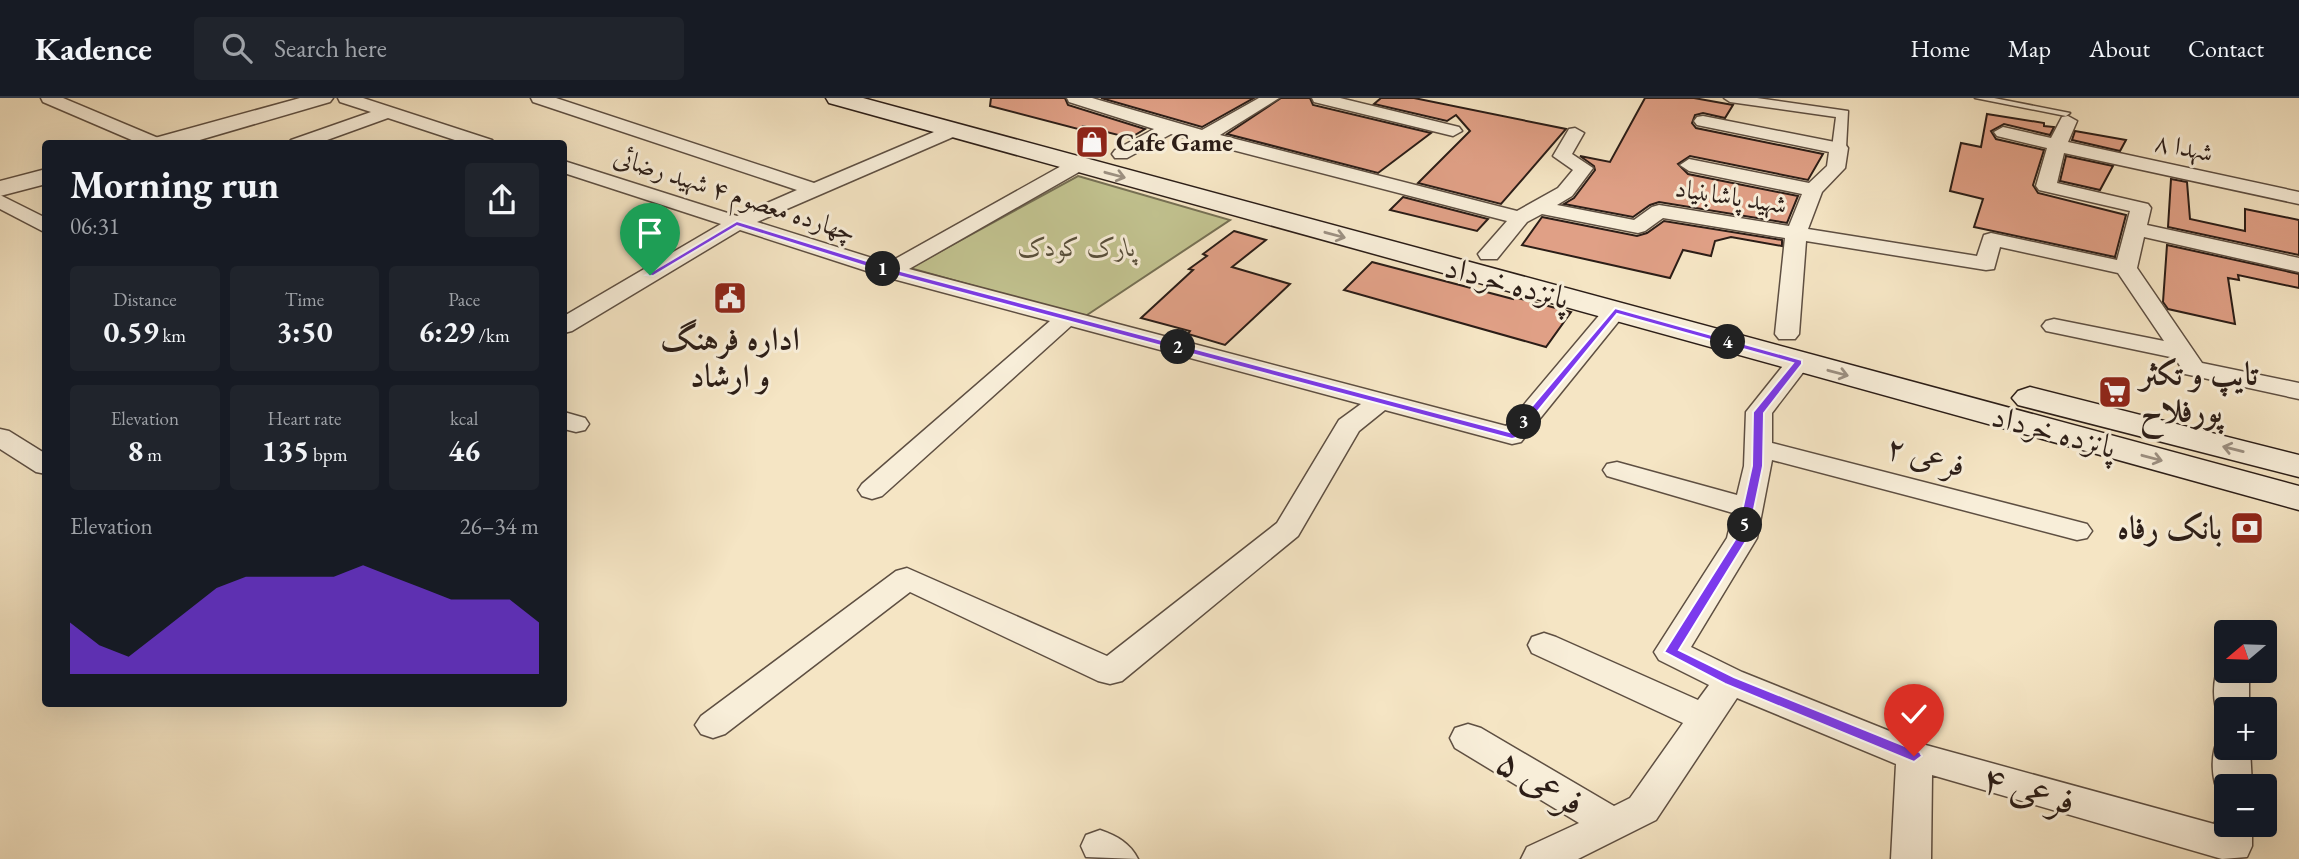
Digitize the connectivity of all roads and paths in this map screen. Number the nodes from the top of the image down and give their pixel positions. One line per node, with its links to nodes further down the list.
1 (49, 98): 22 (street)
2 (323, 98): 23 (street)
3 (346, 98): 12 (street)
4 (539, 98): 35 (street)
5 (837, 98): 16 (main road, پانزده خرداد)
6 (907, 98): 29 (main road, پانزده خرداد)
7 (1075, 98): 15 (street)
8 (1271, 98): 20 (street)
9 (1320, 98): 17 (street)
10 (1730, 98): 28 (street)
11 (1979, 98): 13 (lane)
12 (386, 113): 21 (street); 24 (street)
13 (2067, 117): 27 (street)
14 (1703, 121): 28 (street)
15 (1169, 128): 20 (street); 29 (street)
16 (954, 130): 30 (main road, پانزده خرداد); 35 (street)
17 (1453, 131)
18 (2003, 132): 27 (street, شهدا ۸)
19 (1575, 133): 39 (street)
20 (1205, 136): 40 (street)
21 (462, 137): 25 (street); 26 (street)
22 (149, 140)
23 (172, 140)
24 (308, 140)
25 (454, 140)
26 (472, 140)
27 (2057, 146): 37 (street, شهدا ۸); 43 (street)
28 (1839, 148): 36 (street)
29 (1121, 154): 45 (main road, پانزده خرداد)
30 (1079, 164): 48 (street); 49 (main road, پانزده خرداد, one-way to 49)
31 (1689, 165): 36 (street)
32 (567, 168): 41 (street, چهارده معصوم ۴ شهید رضائی)
33 (42, 177): 34 (street)
34 (0, 189)
35 (814, 190): 41 (street)
36 (1813, 190): 44 (street)
37 (2299, 198)
38 (0, 201): 42 (street)
39 (1538, 207): 40 (street); 44 (street, شهید پاشابنیاد)
40 (1520, 218): 45 (street)
41 (737, 223): 48 (street, چهارده معصوم ۴ شهید رضائی); 51 (street)
42 (42, 225)
43 (2135, 229): 46 (street); 47 (street)
44 (1796, 233): 47 (street, شهید پاشابنیاد); 53 (street)
45 (1489, 254): 53 (main road, پانزده خرداد)
46 (2299, 265)
47 (2126, 268): 54 (street)
48 (890, 271): 50 (street, چهارده معصوم ۴ شهید رضائی)
49 (1615, 311): 53 (main road, پانزده خرداد); 56 (street, چهارده معصوم ۴ شهید رضائی)
50 (1067, 318): 56 (street, چهارده معصوم ۴ شهید رضائی); 62 (street)
51 (567, 324)
52 (2054, 326): 54 (street)
53 (1793, 348): 58 (street); 60 (main road, پانزده خرداد, one-way to 53); 63 (main road, پانزده خرداد, one-way to 63)
54 (2184, 353): 55 (street)
55 (2299, 391)
56 (1381, 401): 69 (street)
57 (0, 437): 59 (street)
58 (1758, 448): 64 (street); 65 (street, فرعی ۲)
59 (42, 463)
60 (2299, 466)
61 (1617, 470): 64 (street)
62 (872, 490)
63 (2299, 498)
64 (1749, 508): 67 (street, فرعی ۴)
65 (2077, 531)
66 (1544, 645): 68 (street)
67 (1730, 681): 68 (street); 71 (street, فرعی ۴)
68 (1705, 718): 72 (street)
69 (713, 725)
70 (1468, 738): 72 (street, فرعی ۵)
71 (1914, 756): 73 (street, فرعی ۴); 75 (street)
72 (1613, 824): 74 (street)
73 (2233, 837)
74 (1542, 859)
75 (1911, 859)

